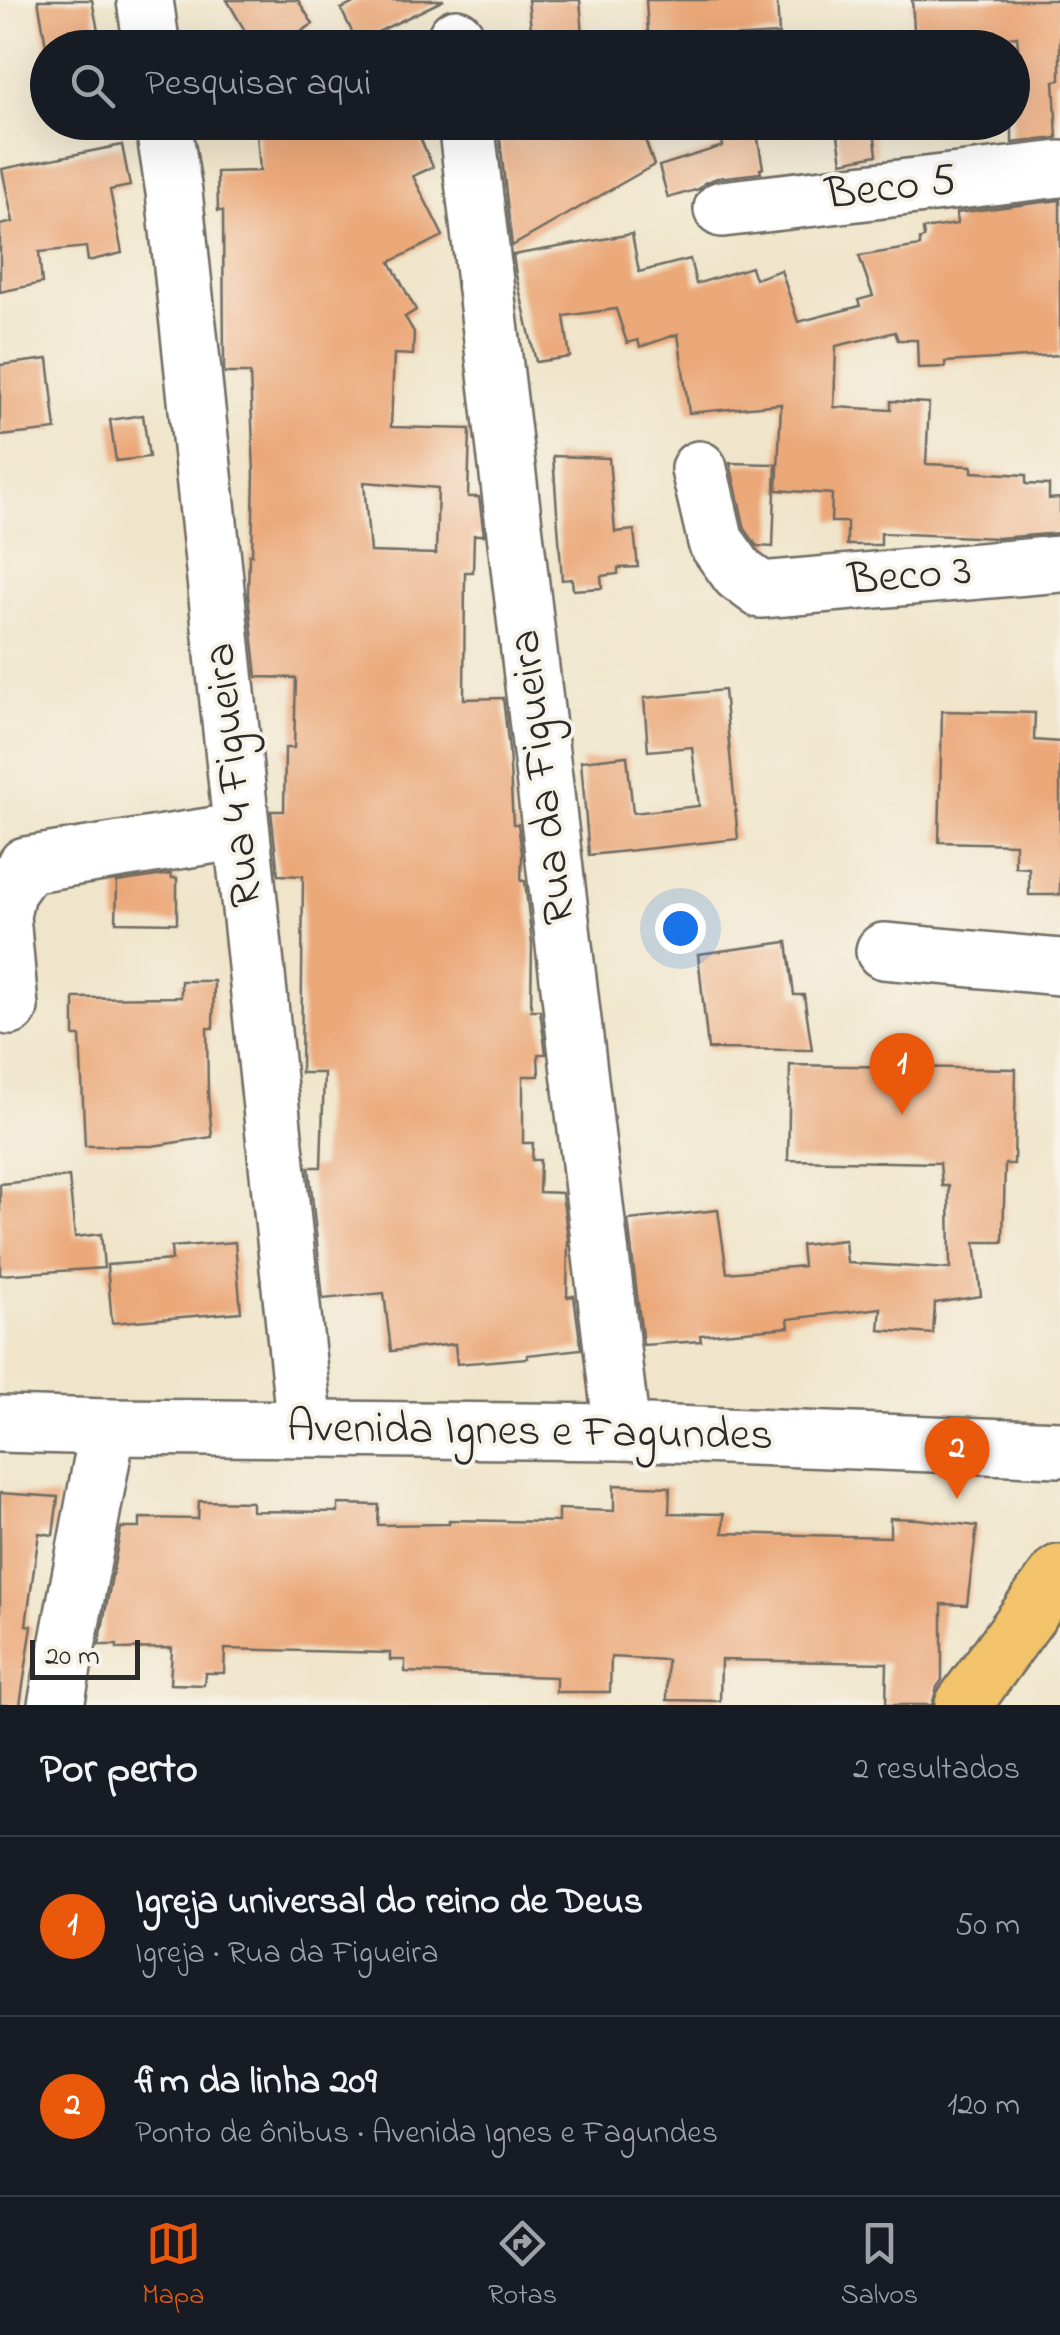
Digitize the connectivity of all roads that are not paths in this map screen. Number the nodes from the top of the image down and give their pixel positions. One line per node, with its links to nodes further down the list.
1 (145, 0): 2 (street)
2 (149, 30)
3 (166, 140): 9 (street, Rua 4 Figueira)
4 (468, 140): 16 (street, Rua da Figueira)
5 (1060, 168): 6 (street, Beco 5)
6 (722, 210)
7 (699, 468): 8 (street, Beco 3)
8 (1060, 564)
9 (241, 831): 12 (street); 15 (street, Rua 4 Figueira)
10 (884, 951): 11 (street)
11 (1060, 966)
12 (10, 1007)
13 (0, 1424): 14 (street, Avenida Ignes e Fagundes)
14 (108, 1427): 15 (street, Avenida Ignes e Fagundes); 19 (street)
15 (304, 1428): 16 (street, Avenida Ignes e Fagundes)
16 (622, 1432): 17 (street, Avenida Ignes e Fagundes)
17 (1060, 1449)
18 (1060, 1572): 21 (main road); 22 (main road)
19 (56, 1705): 20 (street)
20 (76, 1705)
21 (964, 1705)
22 (996, 1705)

